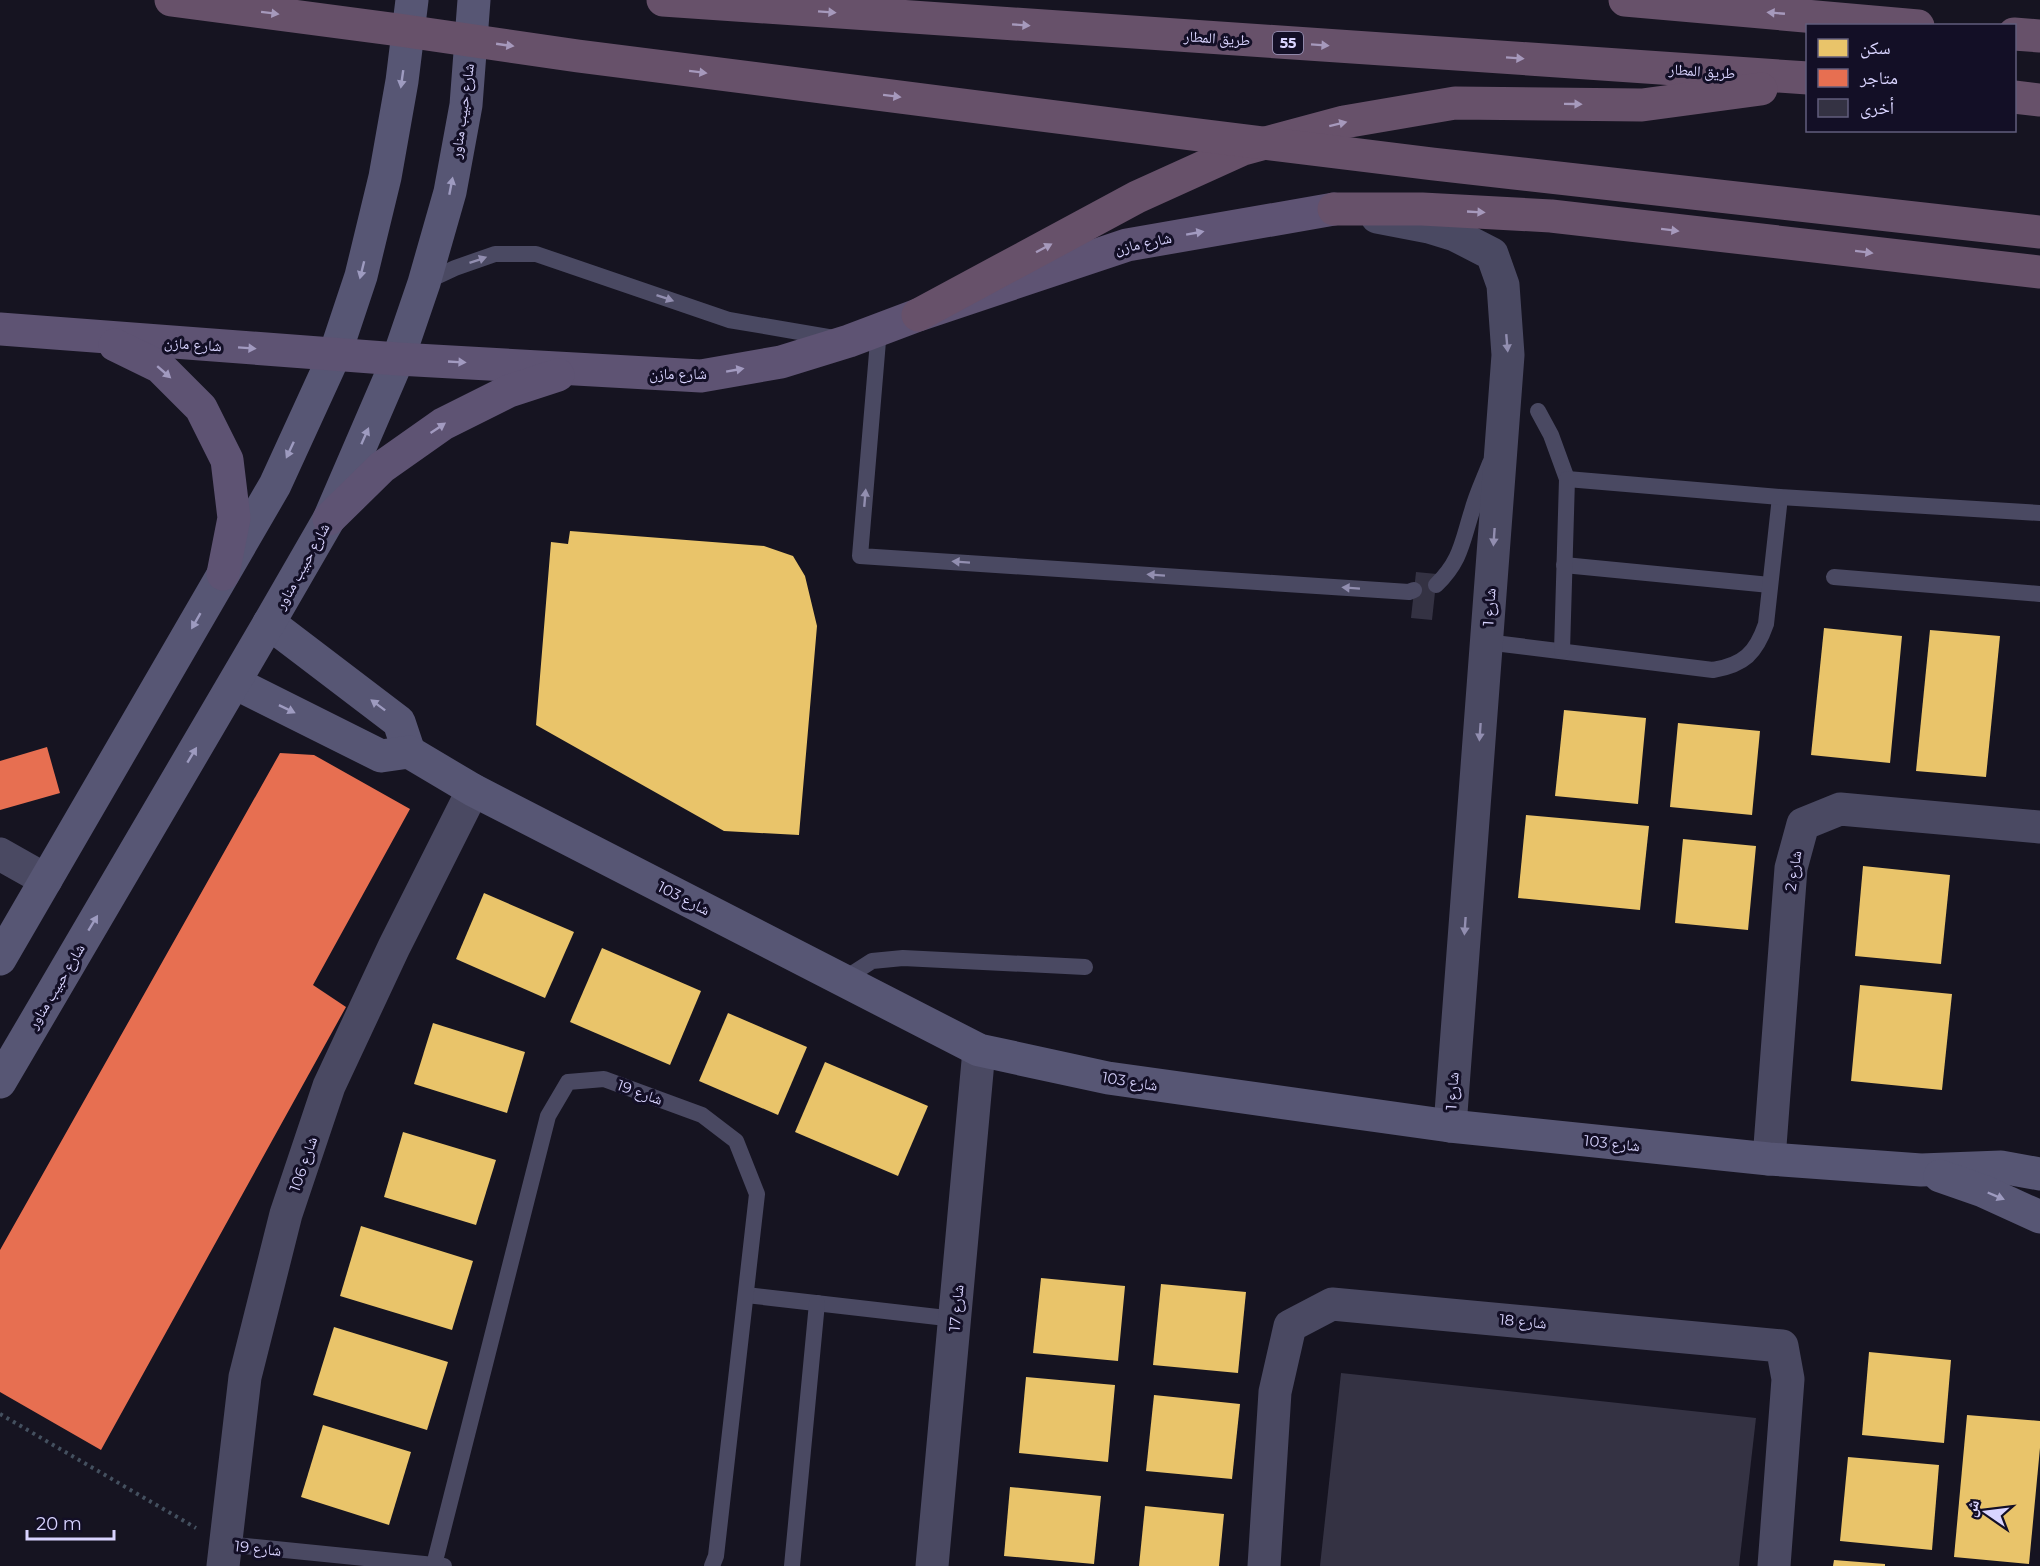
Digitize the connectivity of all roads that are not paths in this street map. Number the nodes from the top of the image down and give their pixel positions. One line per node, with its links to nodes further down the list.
1 (171, 0): 14 (highway, one-way to 14, bridge)
2 (412, 0): 22 (street, one-way to 22)
3 (474, 0): 16 (street, شارع حبيب مناور, one-way to 3)
4 (663, 0): 9 (highway, طريق المطار / 55, one-way to 9)
5 (1625, 0): 6 (highway, one-way to 5)
6 (1895, 24)
7 (2016, 34): 8 (highway)
8 (2040, 36)
9 (1806, 78)
10 (1806, 83): 17 (highway, one-way to 10)
11 (2016, 97): 12 (highway)
12 (2040, 100)
13 (1334, 209): 15 (highway, one-way to 15); 17 (main road, شارع مازن, one-way to 13); 26 (street, شارع 1, one-way to 26)
14 (2040, 232)
15 (2040, 272)
16 (424, 283): 21 (lane, one-way to 21); 23 (street, شارع حبيب مناور)
17 (918, 315): 19 (main road, شارع مازن)
18 (0, 329): 20 (main road, شارع مازن)
19 (879, 329): 21 (main road, شارع مازن); 36 (lane, one-way to 19)
20 (51, 334): 22 (main road, شارع مازن, one-way to 22); 32 (main road, one-way to 32)
21 (849, 341): 24 (main road, شارع مازن, one-way to 21)
22 (335, 354): 23 (main road, شارع مازن); 32 (street, one-way to 32)
23 (398, 359): 24 (main road, شارع مازن, one-way to 24); 30 (street, شارع حبيب مناور, one-way to 23)
24 (579, 369): 30 (main road, one-way to 24)
25 (1538, 411): 27 (lane)
26 (1503, 428): 34 (lane); 39 (street, شارع 1, one-way to 39)
27 (1568, 479): 28 (lane); 31 (lane)
28 (1780, 497): 29 (lane); 35 (lane)
29 (2040, 513)
30 (329, 519): 38 (street, شارع حبيب مناور)
31 (1564, 565): 35 (lane); 40 (lane)
32 (223, 574): 46 (street, one-way to 46)
33 (1834, 577): 37 (lane)
34 (1436, 585)
35 (1770, 585): 40 (lane)
36 (1414, 590)
37 (2040, 594)
38 (269, 623): 41 (street, شارع حبيب مناور); 42 (street, one-way to 38)
39 (1486, 642): 40 (lane); 52 (street, شارع 1, one-way to 52)
40 (1562, 651)
41 (235, 683): 42 (street, one-way to 42); 51 (street, شارع حبيب مناور, one-way to 41)
42 (409, 752): 43 (street, شارع 103)
43 (473, 790): 49 (street, شارع 103); 60 (street, شارع 106)
44 (2040, 827): 53 (street, شارع 2)
45 (0, 854): 46 (street)
46 (46, 880): 47 (street)
47 (0, 959)
48 (1085, 967): 49 (lane)
49 (844, 980): 50 (street, شارع 103)
50 (979, 1050): 52 (street, شارع 103); 59 (street, شارع 17)
51 (3, 1072)
52 (1450, 1126): 53 (street, شارع 103)
53 (1769, 1159): 54 (street, شارع 103)
54 (1921, 1170): 55 (street, شارع 103); 56 (street, شارع 103, one-way to 56)
55 (2040, 1174)
56 (2040, 1217)
57 (746, 1295): 58 (lane); 61 (lane, شارع 19); 62 (lane, شارع 19)
58 (817, 1303): 59 (lane); 63 (lane)
59 (955, 1319): 64 (street, شارع 17)
60 (224, 1555): 61 (lane, شارع 19)
61 (440, 1565)
62 (712, 1566)
63 (792, 1566)
64 (932, 1566)
65 (1264, 1566): 66 (street, شارع 18)
66 (1774, 1566)

